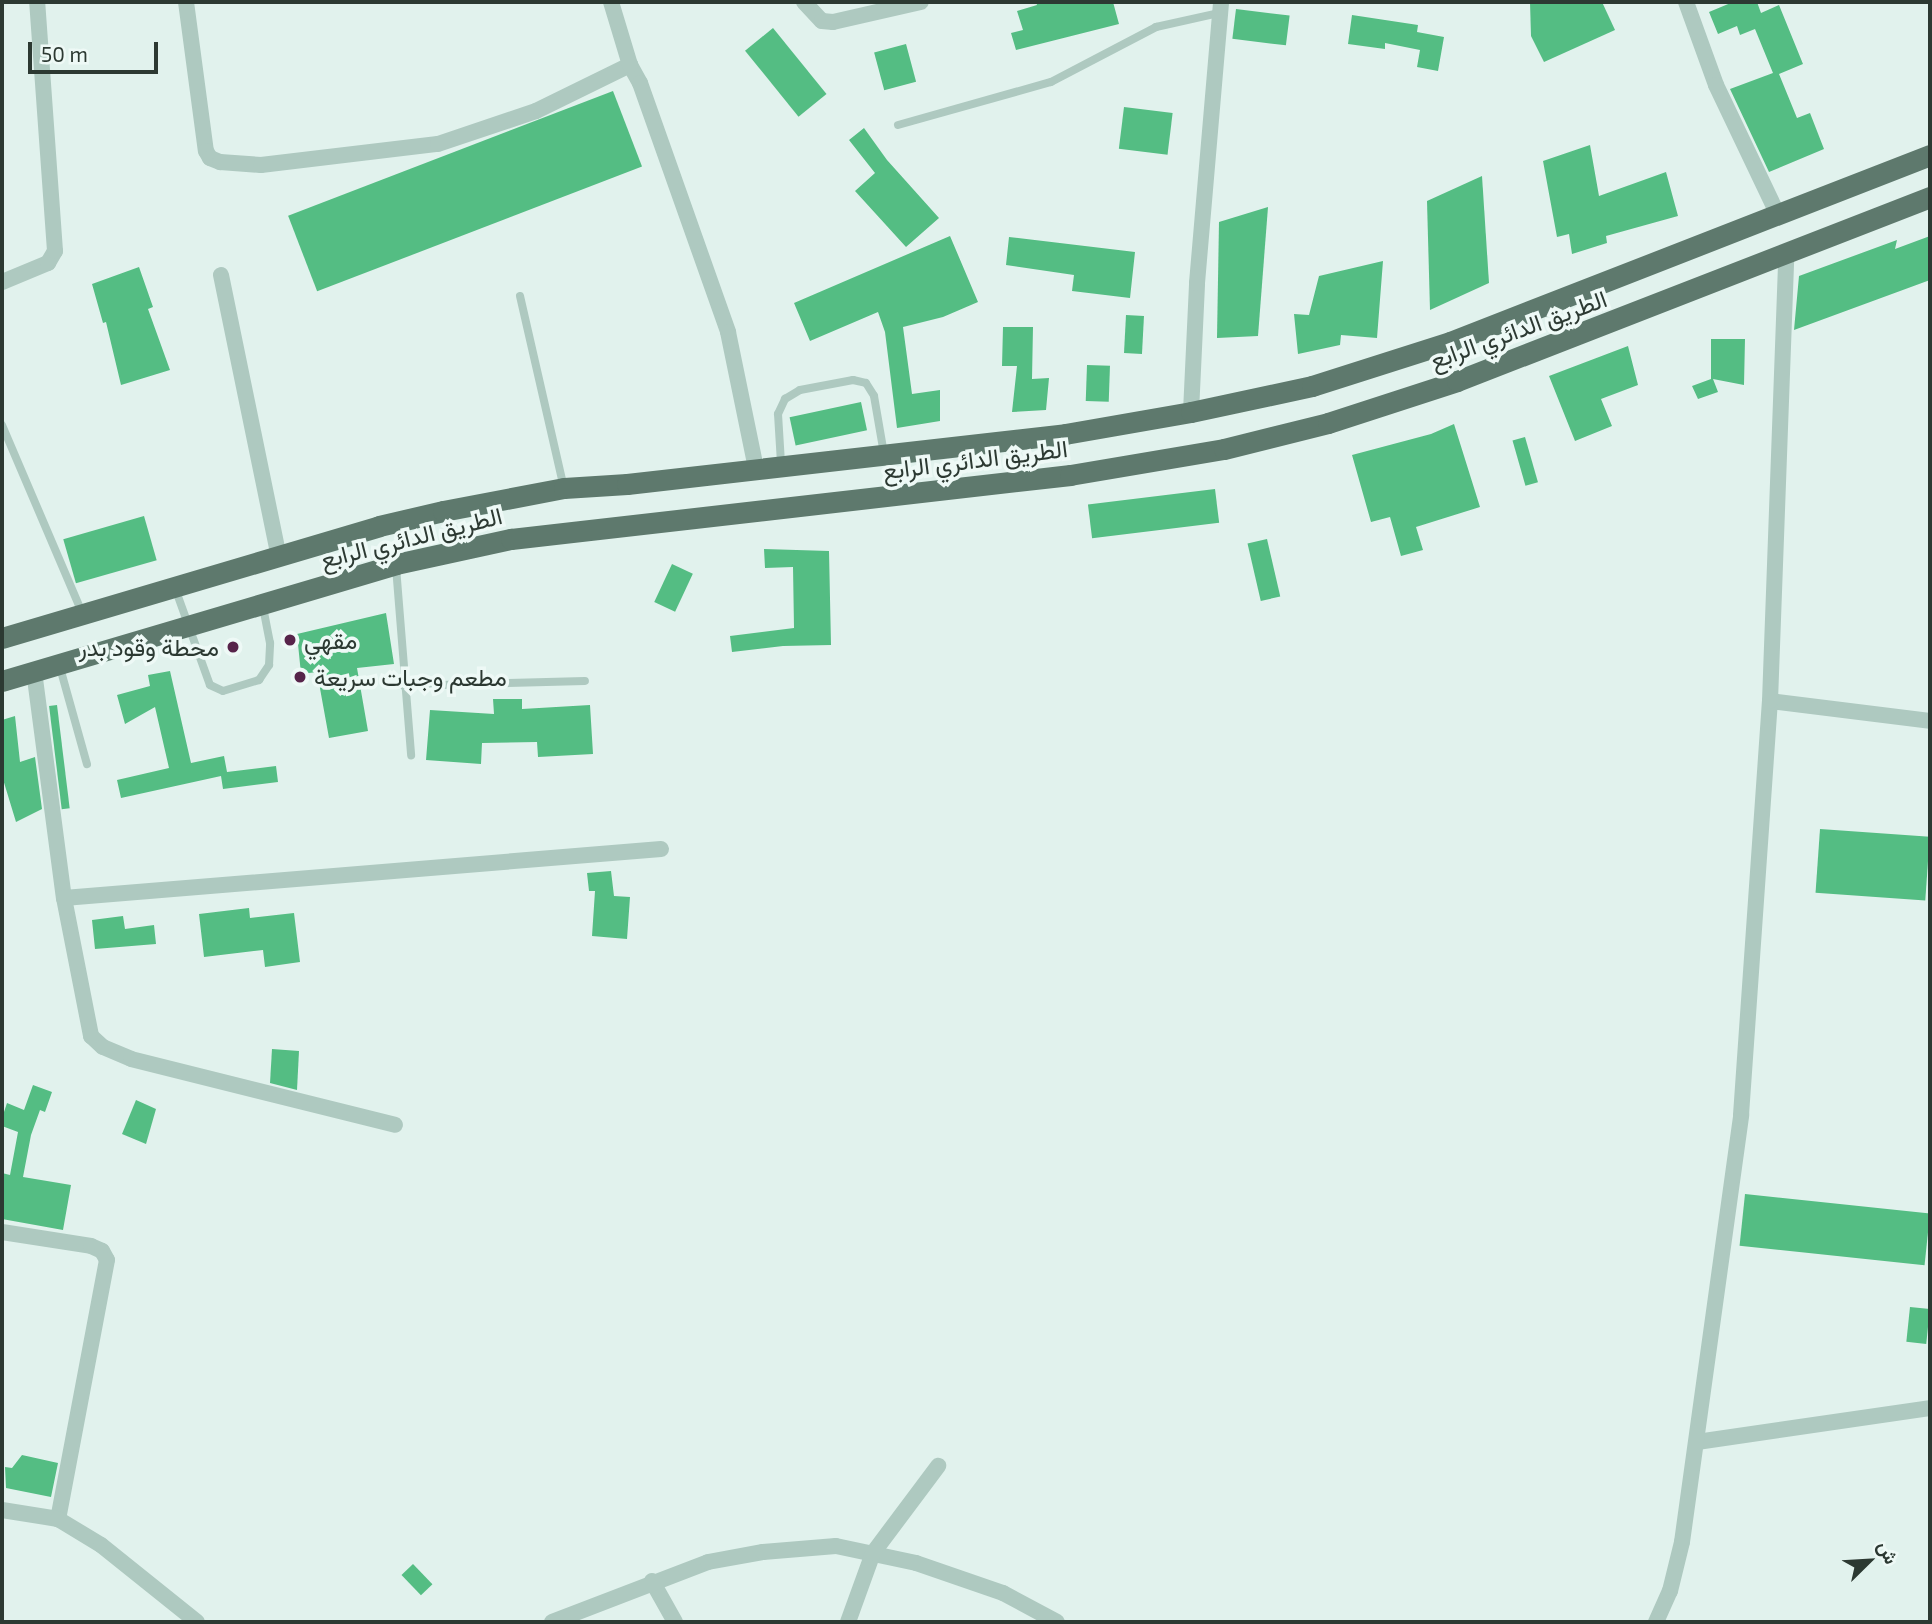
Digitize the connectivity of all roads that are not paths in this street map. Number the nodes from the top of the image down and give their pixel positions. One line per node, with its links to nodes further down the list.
1 (37, 2): 15 (street)
2 (186, 2): 8 (street)
3 (611, 2): 8 (street)
4 (804, 2): 5 (street)
5 (920, 2)
6 (1686, 2): 12 (street)
7 (1220, 8): 9 (lane); 17 (street)
8 (630, 65): 21 (street)
9 (898, 125)
10 (1930, 155): 12 (main road, الطريق الدائري الرابع)
11 (1930, 197): 13 (main road, الطريق الدائري الرابع)
12 (1778, 215): 17 (main road, الطريق الدائري الرابع)
13 (1786, 255): 24 (main road, الطريق الدائري الرابع); 35 (street)
14 (220, 275): 23 (street)
15 (2, 282)
16 (520, 296): 22 (lane)
17 (1191, 412): 19 (main road, الطريق الدائري الرابع)
18 (2, 425): 27 (lane)
19 (885, 455): 20 (main road, الطريق الدائري الرابع); 20 (lane)
20 (781, 466): 21 (main road, الطريق الدائري الرابع)
21 (755, 469): 22 (main road, الطريق الدائري الرابع)
22 (564, 488): 23 (main road, الطريق الدائري الرابع)
23 (279, 557): 25 (main road, الطريق الدائري الرابع)
24 (396, 564): 26 (main road, الطريق الدائري الرابع); 34 (lane)
25 (174, 586): 27 (main road, الطريق الدائري الرابع); 28 (lane)
26 (262, 603): 28 (main road, الطريق الدائري الرابع); 28 (lane)
27 (82, 613): 29 (main road, الطريق الدائري الرابع)
28 (187, 624): 30 (main road, الطريق الدائري الرابع)
29 (2, 638)
30 (59, 664): 31 (main road, الطريق الدائري الرابع); 38 (lane)
31 (34, 671): 32 (main road, الطريق الدائري الرابع); 40 (street)
32 (2, 681)
33 (585, 681): 34 (lane)
34 (404, 687): 37 (lane)
35 (1770, 701): 36 (street); 44 (street)
36 (1930, 721)
37 (411, 755)
38 (87, 764)
39 (661, 849): 40 (street)
40 (64, 898): 41 (street)
41 (395, 1125)
42 (2, 1232): 47 (street)
43 (1930, 1408): 44 (street)
44 (1697, 1442): 55 (street)
45 (938, 1466): 48 (street)
46 (2, 1510): 47 (street)
47 (58, 1519): 50 (street)
48 (873, 1553): 49 (street); 53 (street); 54 (street)
49 (652, 1581): 51 (street); 52 (street)
50 (197, 1622)
51 (552, 1622)
52 (675, 1622)
53 (848, 1622)
54 (1057, 1622)
55 (1656, 1622)

